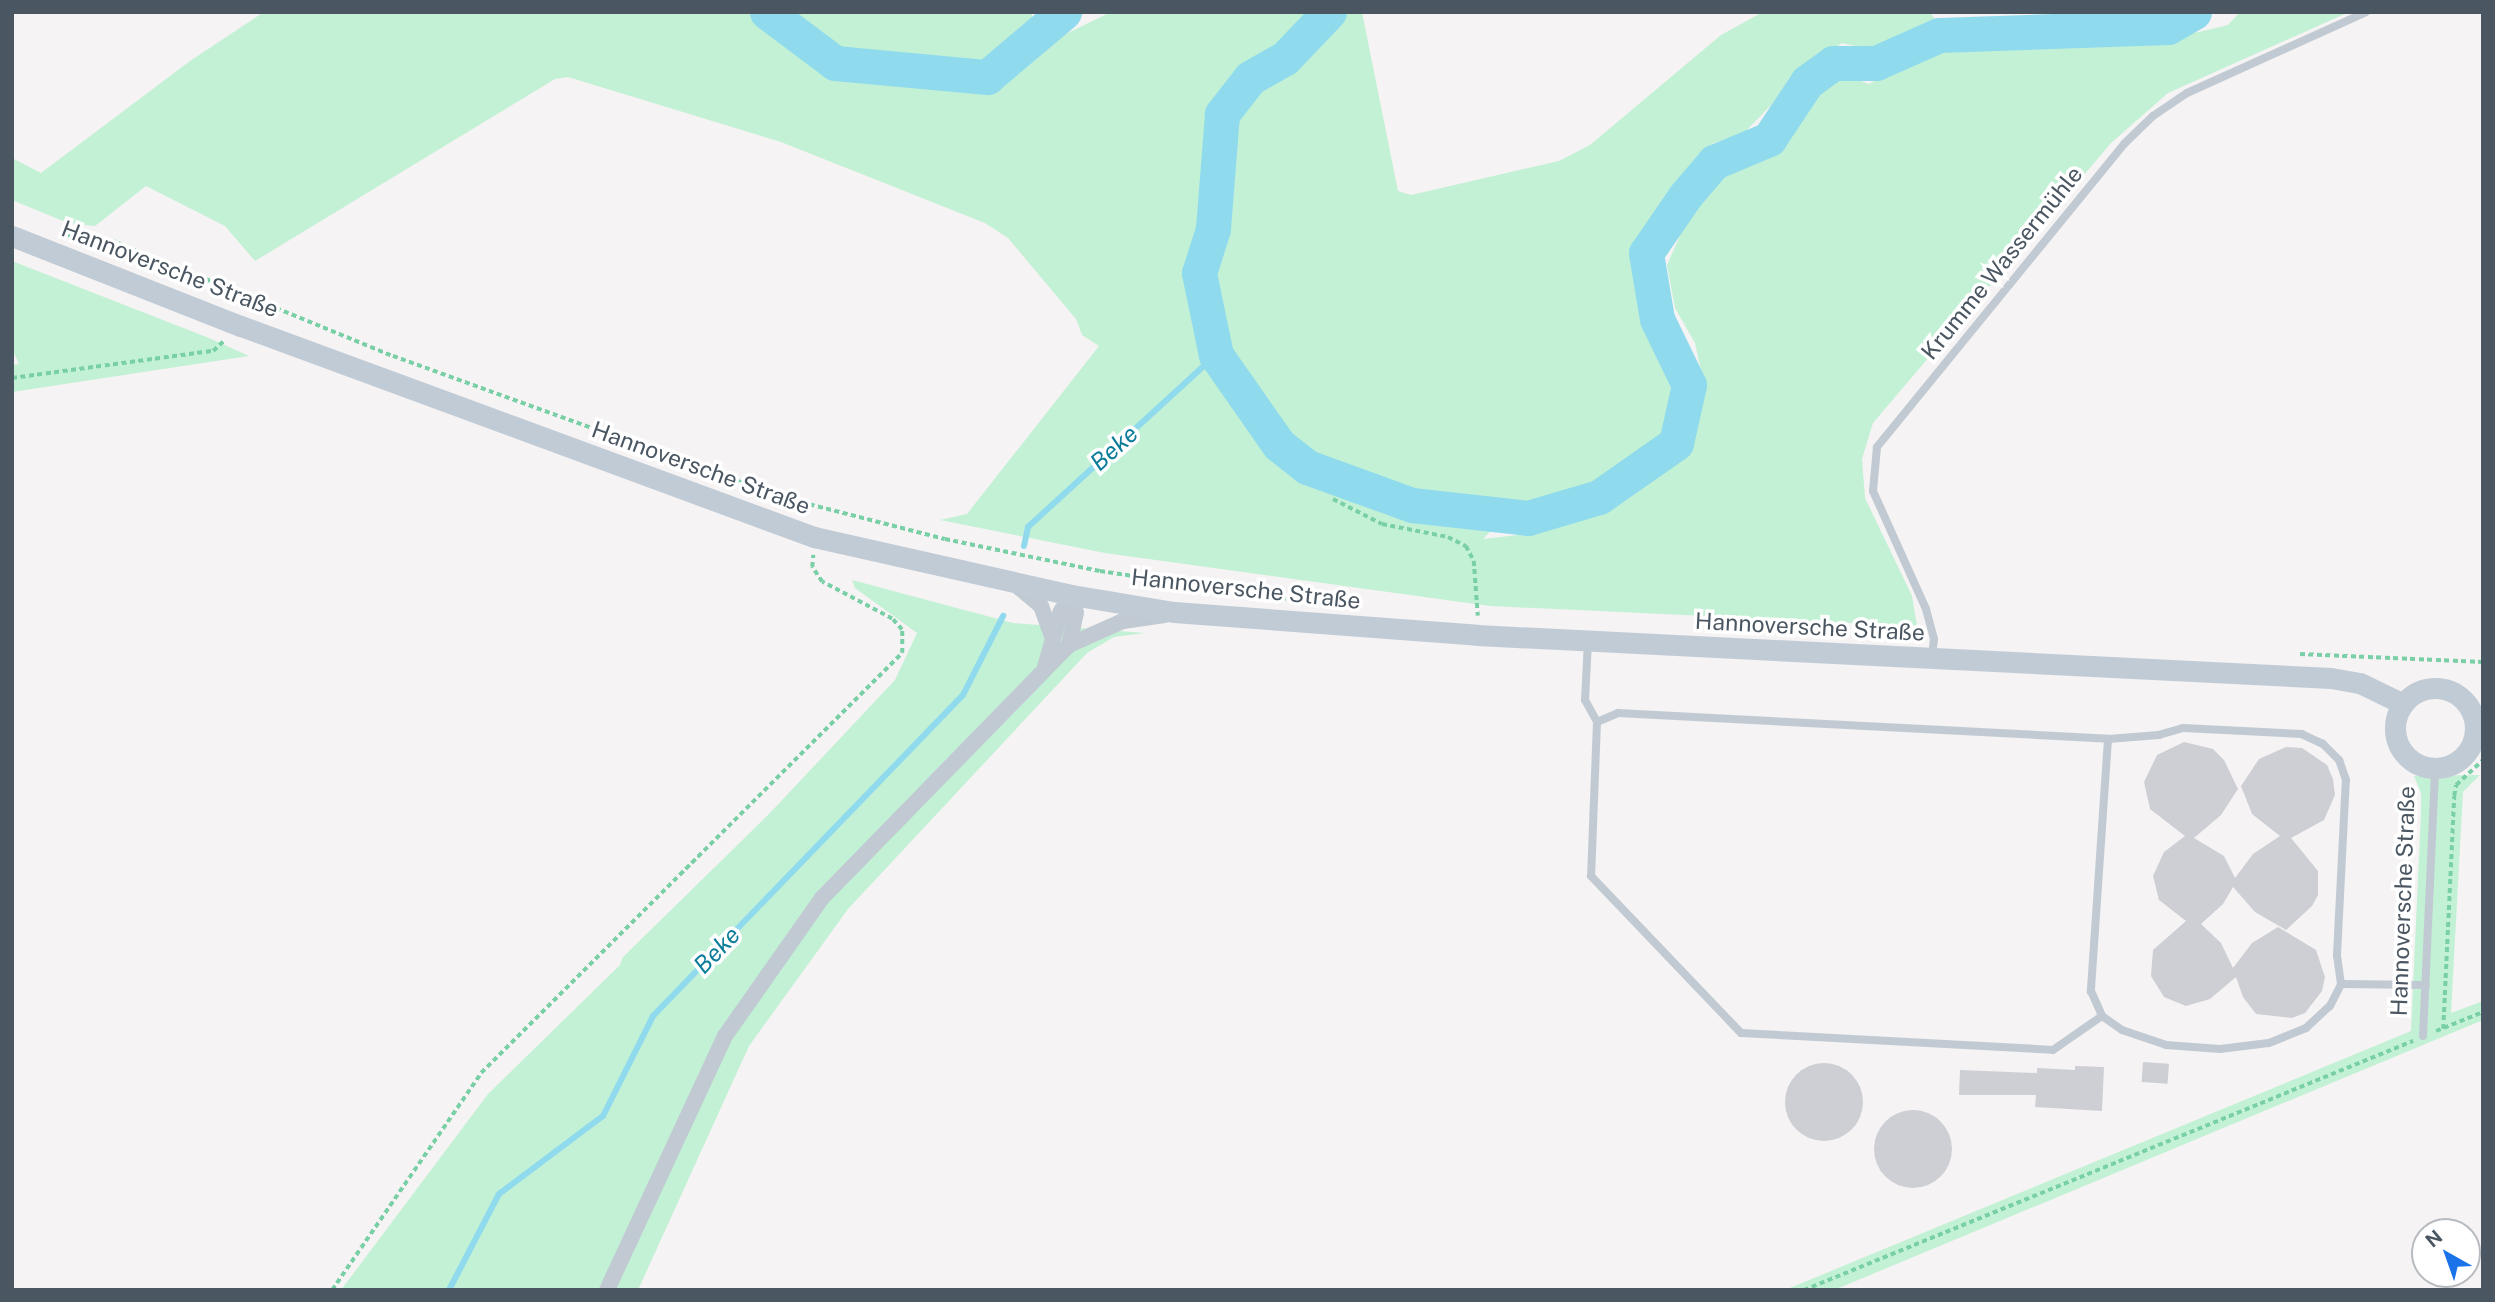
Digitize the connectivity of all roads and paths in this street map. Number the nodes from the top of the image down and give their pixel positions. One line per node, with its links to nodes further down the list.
1 (2365, 12): 19 (lane, Krumme Wassermühle)
2 (64, 235): 10 (path)
3 (12, 236): 8 (main road, Hannoversche Straße)
4 (213, 351): 5 (path)
5 (12, 378)
6 (1333, 499): 14 (path)
7 (813, 550): 34 (path)
8 (1015, 584): 9 (main road, Hannoversche Straße); 15 (street)
9 (1072, 595): 11 (main road, Hannoversche Straße); 15 (street); 17 (street)
10 (1289, 599)
11 (1174, 612): 14 (main road, Hannoversche Straße); 17 (street)
12 (1464, 617): 14 (path)
13 (1492, 619): 14 (path)
14 (1477, 627): 16 (main road, Hannoversche Straße)
15 (1052, 639): 21 (street)
16 (1588, 641): 19 (main road, Hannoversche Straße); 24 (lane)
17 (1069, 645): 21 (street)
18 (2291, 654): 20 (path)
19 (1931, 660): 22 (main road, Hannoversche Straße)
20 (2483, 662)
21 (1045, 667): 35 (street)
22 (2403, 704): 23 (main road, Hannoversche Straße); 27 (main road, Hannoversche Straße)
23 (2476, 705): 27 (main road, Hannoversche Straße)
24 (1597, 722): 25 (lane); 31 (lane)
25 (2108, 738): 28 (lane); 31 (lane)
26 (2483, 760): 32 (path)
27 (2434, 768): 29 (lane, Hannoversche Straße)
28 (2341, 984): 29 (lane); 31 (lane)
29 (2426, 985): 33 (lane, Hannoversche Straße)
30 (2483, 1012): 32 (path)
31 (2102, 1016)
32 (2443, 1029): 33 (path)
33 (2424, 1036): 36 (path)
34 (332, 1290)
35 (607, 1290)
36 (1804, 1290)

